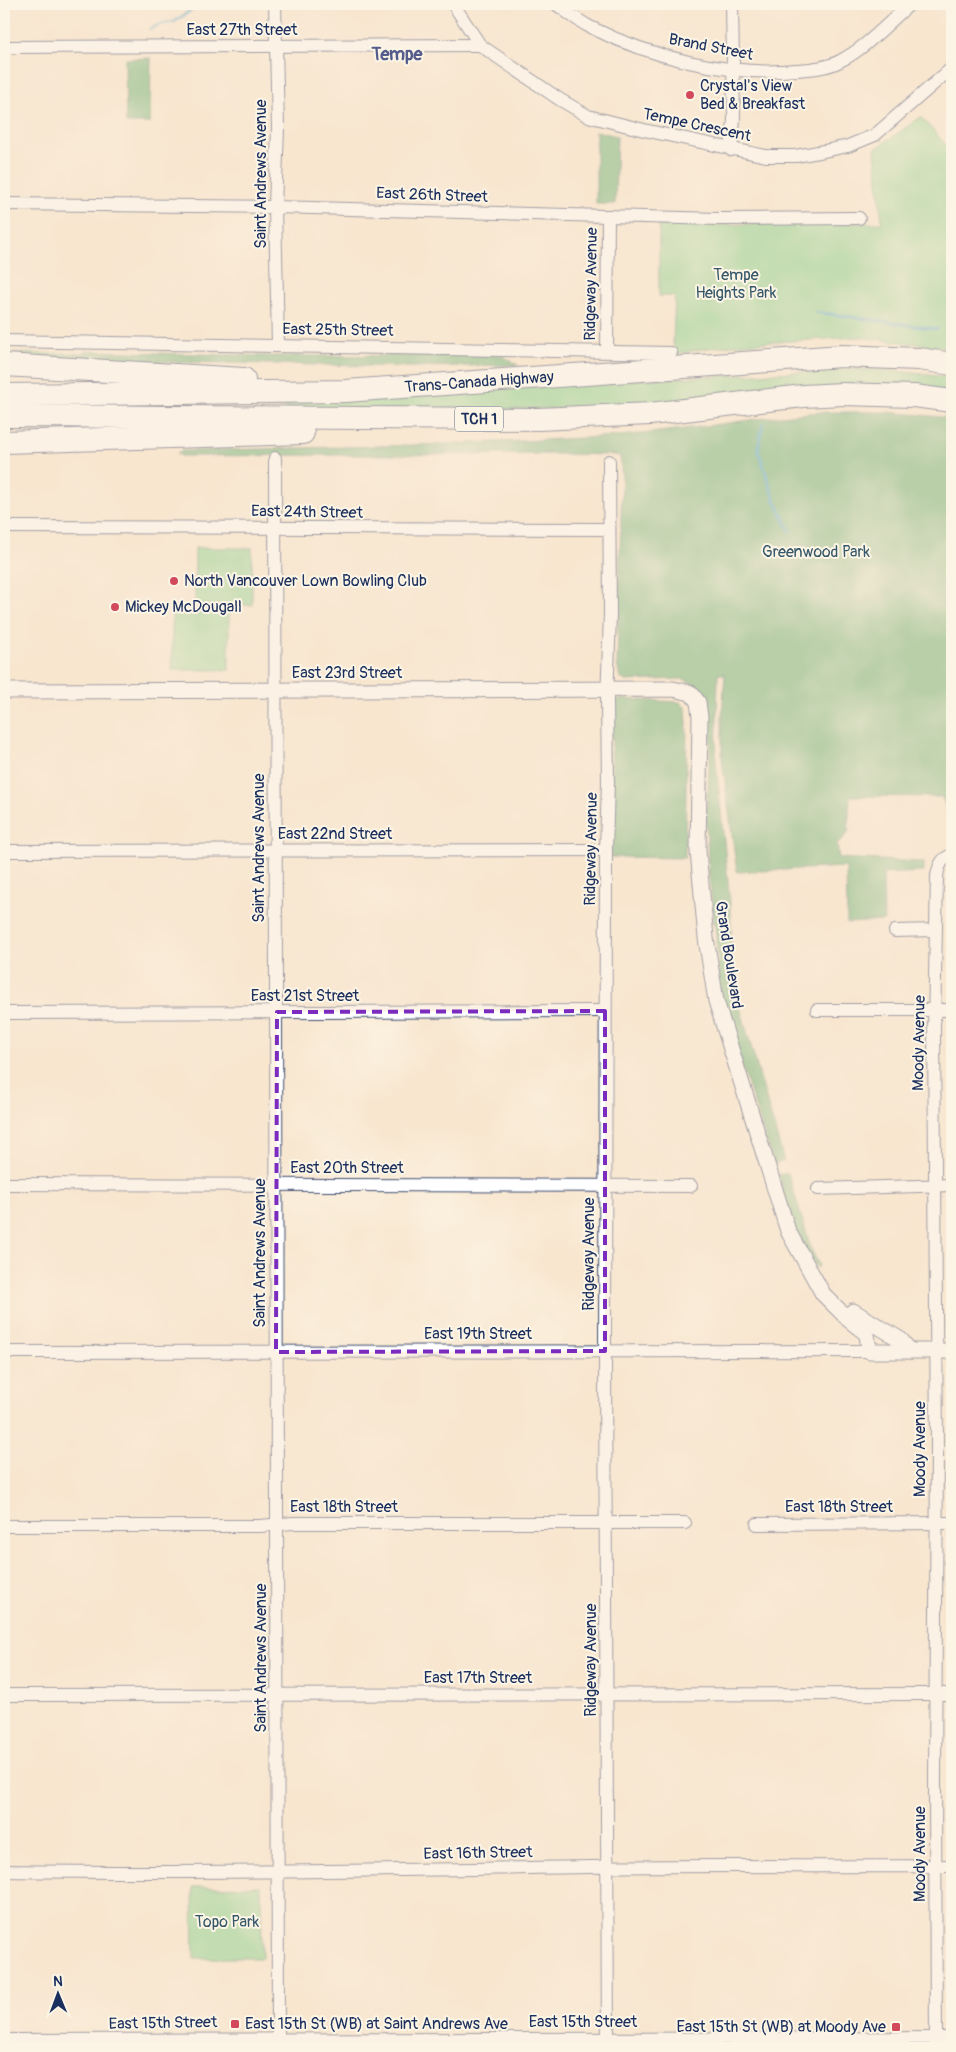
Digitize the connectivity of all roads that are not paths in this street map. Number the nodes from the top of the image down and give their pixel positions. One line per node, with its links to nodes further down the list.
1 (275, 4): 7 (street, Saint Andrews Avenue)
2 (453, 4): 6 (street, Tempe Crescent)
3 (556, 4): 10 (street, Brand Street)
4 (732, 4): 10 (street)
5 (910, 4): 10 (street, Brand Street)
6 (480, 45): 7 (street, East 27th Street); 11 (street, Tempe Crescent)
7 (277, 46): 8 (street, East 27th Street); 13 (street, Saint Andrews Avenue)
8 (4, 47)
9 (952, 68): 11 (street, Tempe Crescent)
10 (733, 71): 11 (street)
11 (731, 150)
12 (4, 204): 13 (street, East 26th Street)
13 (275, 207): 14 (street, East 26th Street); 17 (street, Saint Andrews Avenue)
14 (608, 216): 15 (street, East 26th Street); 18 (street, Ridgeway Avenue)
15 (859, 218)
16 (4, 341): 17 (street, East 25th Street)
17 (278, 345): 18 (street, East 25th Street)
18 (607, 351): 19 (street, East 25th Street)
19 (671, 353)
20 (952, 364): 22 (highway, Trans-Canada Highway / TCH 1)
21 (4, 365): 22 (highway)
22 (460, 384): 23 (highway, Trans-Canada Highway / TCH 1)
23 (4, 394)
24 (952, 401): 26 (highway, Trans-Canada Highway / TCH 1)
25 (4, 416): 26 (highway, Trans-Canada Highway / TCH 1)
26 (614, 417): 27 (highway)
27 (4, 442)
28 (274, 458): 31 (street, Saint Andrews Avenue)
29 (609, 461): 32 (street, Ridgeway Avenue)
30 (4, 527): 31 (street, East 24th Street)
31 (276, 528): 32 (street, East 24th Street); 35 (street, Saint Andrews Avenue)
32 (609, 528): 33 (street, Ridgeway Avenue)
33 (608, 689): 35 (street, East 23rd Street); 36 (street, East 23rd Street); 37 (street, Ridgeway Avenue)
34 (4, 690): 35 (street, East 23rd Street)
35 (276, 691): 39 (street, Saint Andrews Avenue)
36 (690, 692): 56 (street, Grand Boulevard)
37 (606, 850): 39 (street, East 22nd Street); 46 (street, Ridgeway Avenue)
38 (4, 851): 39 (street, East 22nd Street)
39 (276, 851): 47 (street, Saint Andrews Avenue)
40 (952, 855): 41 (street, Moody Avenue)
41 (936, 930): 42 (street); 44 (street, Moody Avenue)
42 (894, 931)
43 (817, 1010): 44 (street)
44 (935, 1010): 45 (street); 52 (street, Moody Avenue)
45 (952, 1010)
46 (606, 1011): 47 (street, East 21st Street); 51 (street, Ridgeway Avenue)
47 (277, 1012): 48 (street, East 21st Street); 50 (street, Saint Andrews Avenue)
48 (4, 1013)
49 (4, 1184): 50 (street, East 20th Street)
50 (276, 1184): 51 (street, East 20th Street); 63 (street, Saint Andrews Avenue)
51 (606, 1184): 53 (street, East 20th Street); 57 (street, Ridgeway Avenue)
52 (934, 1185): 54 (street); 55 (street); 60 (street, Moody Avenue)
53 (691, 1186)
54 (952, 1186)
55 (818, 1189)
56 (810, 1270): 58 (street, Grand Boulevard); 59 (street, Grand Boulevard)
57 (605, 1351): 58 (street, East 19th Street); 63 (street, East 19th Street); 64 (street, Ridgeway Avenue)
58 (869, 1351): 59 (street, East 19th Street)
59 (910, 1351): 60 (street, East 19th Street)
60 (935, 1351): 61 (street, East 19th Street); 66 (street, Moody Avenue)
61 (952, 1351)
62 (4, 1352): 63 (street, East 19th Street)
63 (276, 1352): 69 (street, Saint Andrews Avenue)
64 (606, 1523): 65 (street, East 18th Street); 69 (street, East 18th Street); 71 (street, Ridgeway Avenue)
65 (685, 1523)
66 (937, 1523): 67 (street, East 18th Street); 68 (street, East 18th Street); 72 (street, Moody Avenue)
67 (952, 1523)
68 (757, 1524)
69 (277, 1525): 70 (street, East 18th Street); 75 (street, Saint Andrews Avenue)
70 (4, 1526)
71 (608, 1694): 72 (street, East 17th Street); 75 (street, East 17th Street); 78 (street, Ridgeway Avenue)
72 (936, 1694): 73 (street, East 17th Street); 76 (street, Moody Avenue)
73 (952, 1694)
74 (4, 1695): 75 (street, East 17th Street)
75 (277, 1695): 80 (street, Saint Andrews Avenue)
76 (936, 1866): 77 (street, East 16th Street); 78 (street, East 16th Street); 85 (street, Moody Avenue)
77 (952, 1866)
78 (608, 1867): 80 (street, East 16th Street); 84 (street, Ridgeway Avenue)
79 (4, 1871): 80 (street, East 16th Street)
80 (278, 1872): 83 (street, Saint Andrews Avenue)
81 (952, 2038): 85 (street, East 15th Street)
82 (4, 2040): 83 (street, East 15th Street)
83 (278, 2043): 84 (street, East 15th Street)
84 (608, 2043): 85 (street, East 15th Street)
85 (937, 2043)

